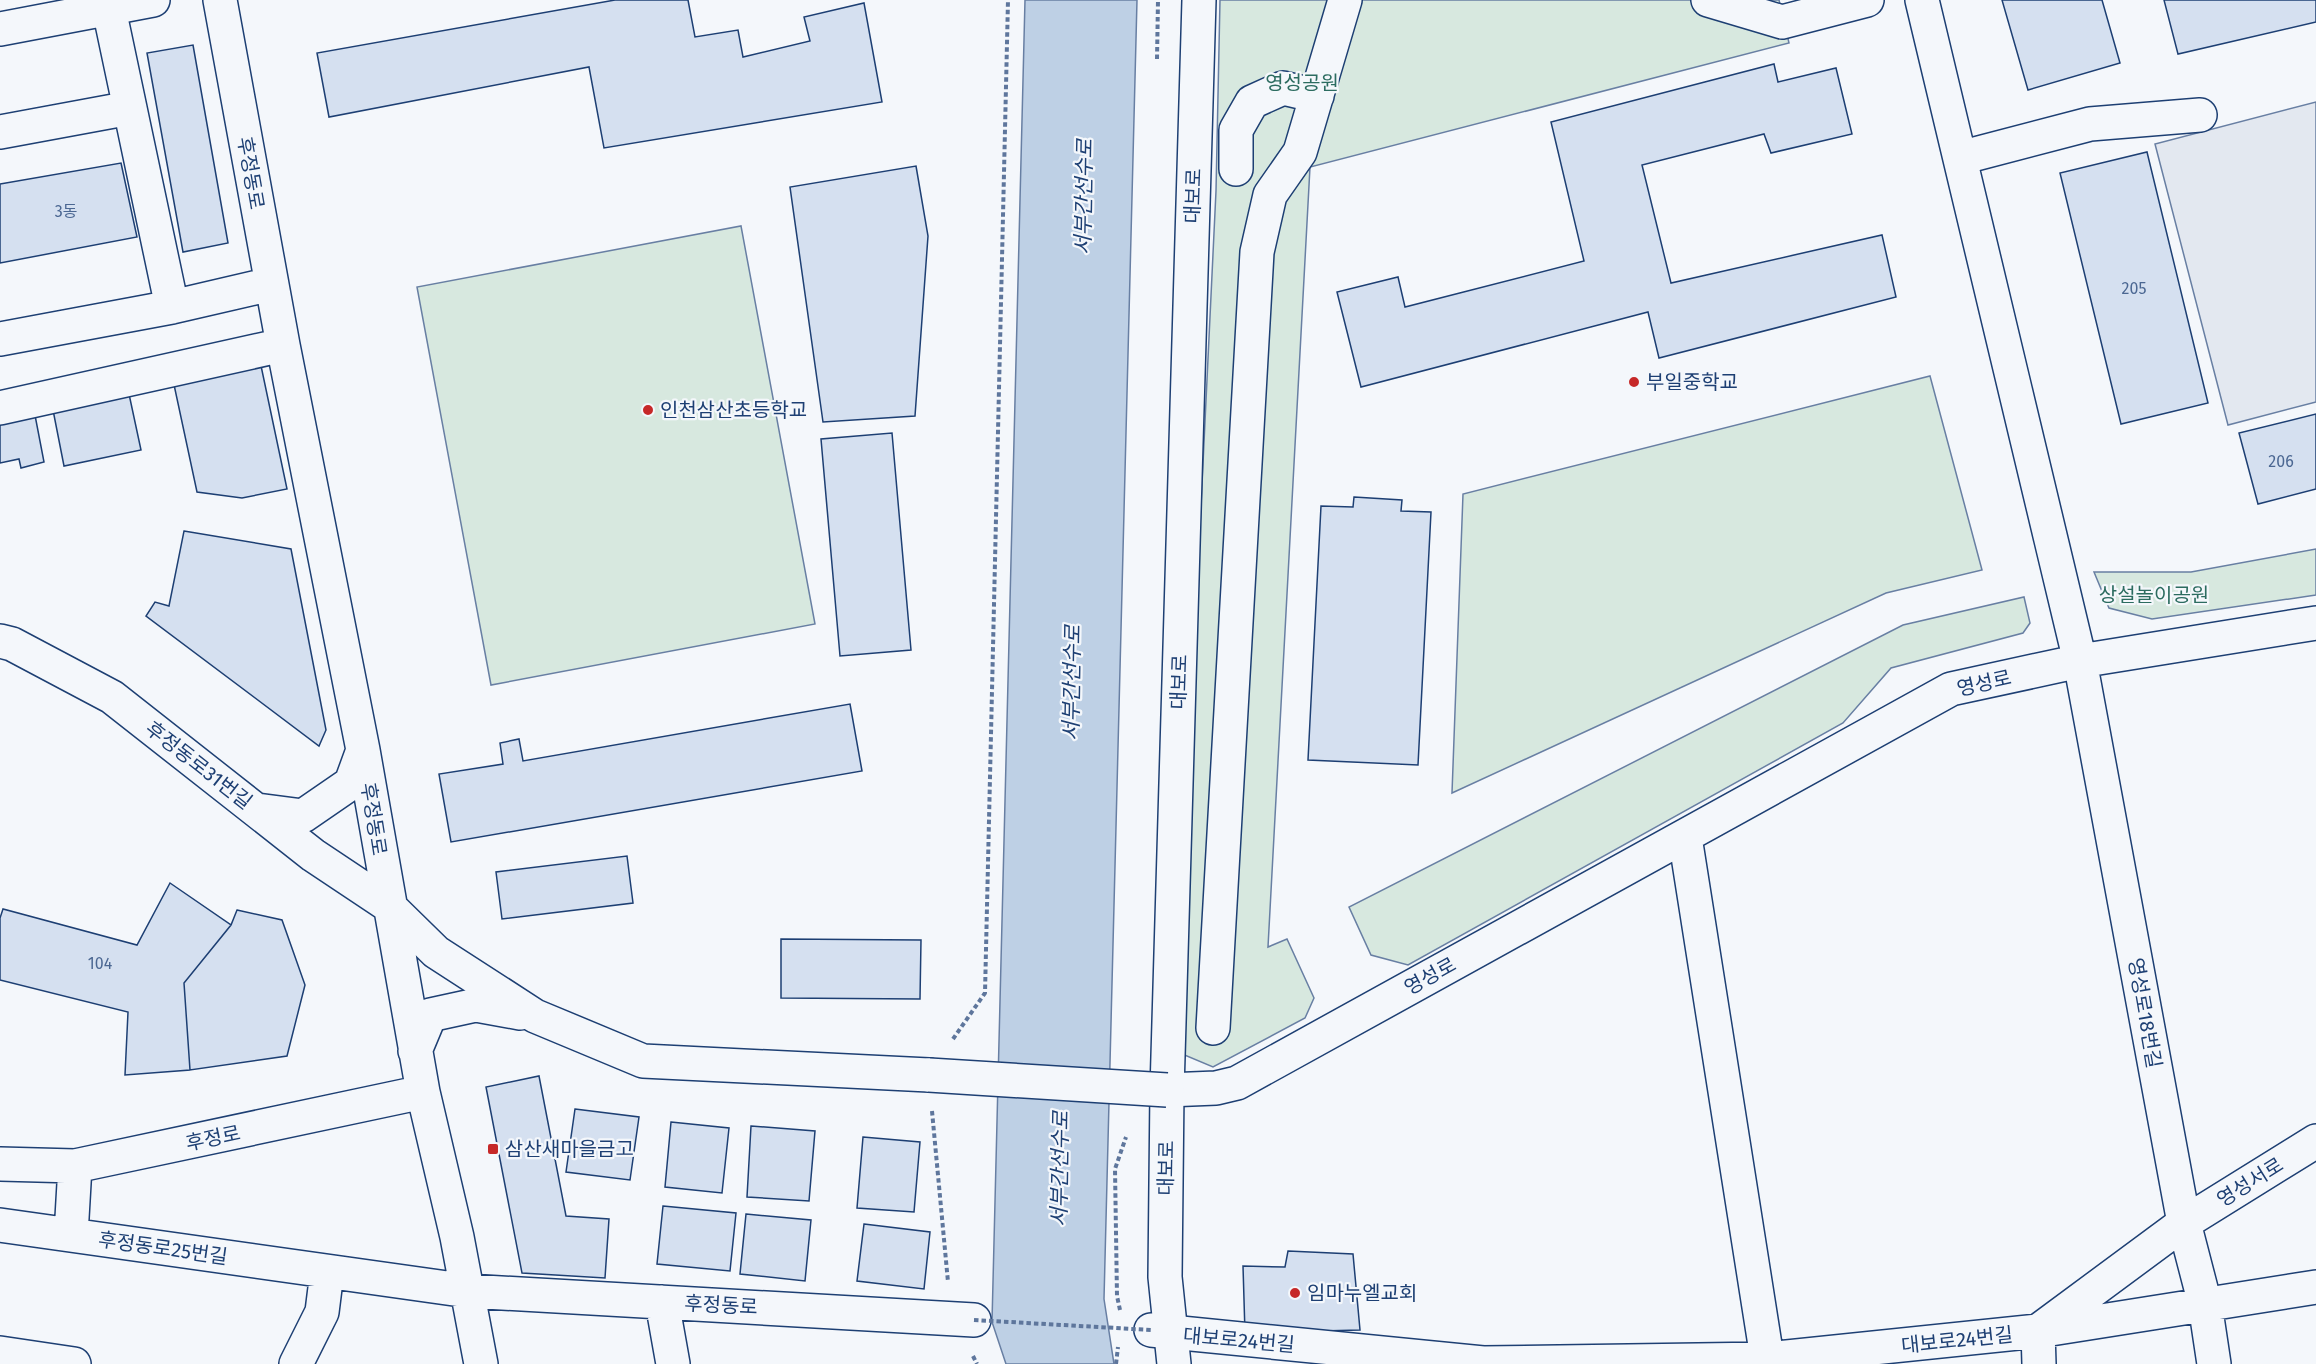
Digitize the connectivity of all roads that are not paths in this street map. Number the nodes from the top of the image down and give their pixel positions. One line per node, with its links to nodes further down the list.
1 (153, 0): 9 (street)
2 (220, 0): 19 (street, 후정동로)
3 (1199, 0): 18 (street, 대보로)
4 (1345, 0): 11 (street)
5 (1707, 0): 6 (street)
6 (1867, 0)
7 (1922, 0): 16 (street, 영성로18번길)
8 (53, 9): 9 (street); 10 (street)
9 (109, 9): 12 (street)
10 (0, 29)
11 (1317, 96): 15 (street); 17 (street)
12 (130, 108): 14 (street); 20 (street)
13 (2200, 115): 16 (street)
14 (0, 132)
15 (1300, 152): 17 (street); 32 (street)
16 (1960, 158): 26 (street, 영성로18번길)
17 (1236, 169): 18 (street)
18 (1194, 180): 34 (street, 대보로)
19 (272, 284): 20 (street); 22 (street, 후정동로)
20 (172, 307): 21 (street)
21 (0, 339)
22 (283, 345): 23 (street); 27 (street, 후정동로)
23 (0, 408)
24 (2316, 623): 26 (street, 영성로)
25 (0, 641): 28 (street, 후정동로31번길)
26 (2080, 661): 29 (street, 영성로); 39 (street, 영성로18번길)
27 (363, 750): 28 (street); 30 (street, 후정동로)
28 (256, 810): 30 (street, 후정동로31번길)
29 (1685, 837): 34 (street, 영성로); 51 (street)
30 (388, 905): 31 (street, 후정동로31번길); 33 (street, 후정동로)
31 (535, 1016): 33 (street); 34 (street, 영성로, bridge)
32 (1214, 1028)
33 (415, 1051): 35 (street, 후정동로)
34 (1167, 1090): 49 (street, 대보로)
35 (423, 1092): 38 (street, 후정로); 44 (street, 후정동로)
36 (2316, 1141): 39 (street, 영성서로)
37 (0, 1164): 38 (street, 후정로)
38 (75, 1166): 41 (street)
39 (2184, 1223): 46 (street, 영성로18번길); 48 (street, 영성서로)
40 (0, 1225): 41 (street, 후정동로25번길)
41 (71, 1235): 42 (street, 후정동로25번길)
42 (327, 1272): 44 (street, 후정동로25번길); 53 (street)
43 (2316, 1287): 46 (street, 대보로24번길)
44 (468, 1292): 45 (street, 후정동로); 54 (street, 후정동로)
45 (662, 1302): 47 (street, 후정동로); 55 (street)
46 (2205, 1304): 48 (street, 대보로24번길); 57 (street, 영성로18번길)
47 (962, 1319)
48 (2038, 1331): 51 (street, 대보로24번길); 56 (street)
49 (1165, 1342): 51 (street, 대보로24번길)
50 (0, 1353): 52 (street)
51 (1768, 1362)
52 (74, 1364)
53 (296, 1364)
54 (481, 1364)
55 (673, 1364)
56 (2039, 1364)
57 (2214, 1364)

